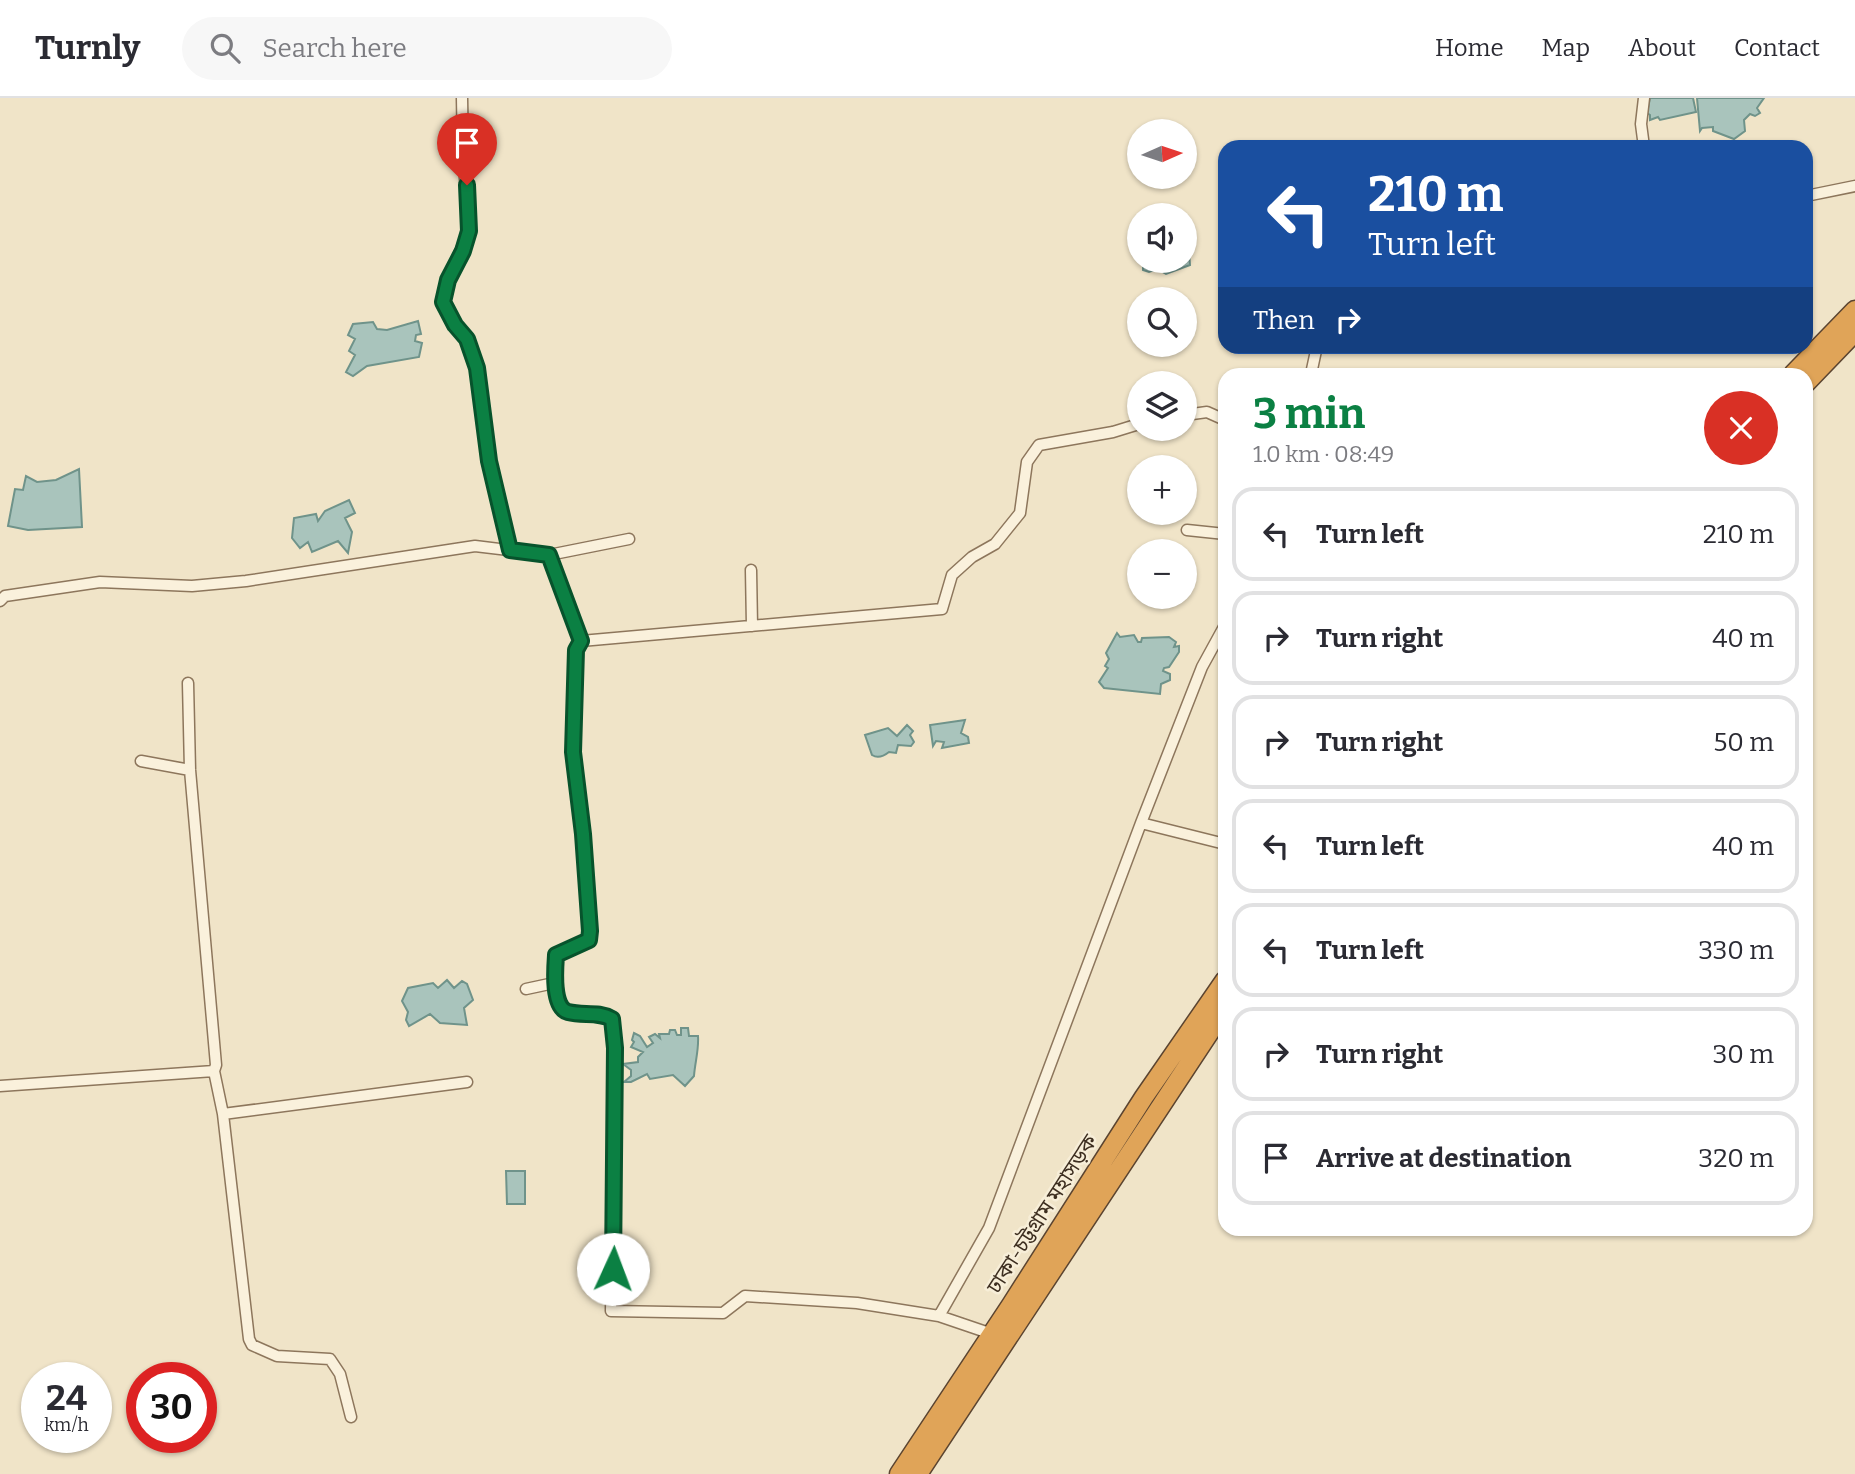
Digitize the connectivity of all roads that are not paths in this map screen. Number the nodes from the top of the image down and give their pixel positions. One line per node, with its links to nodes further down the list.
1 (463, 98): 18 (street)
2 (1644, 98): 3 (street)
3 (1643, 140)
4 (1855, 186): 5 (street)
5 (1813, 195)
6 (1855, 310): 8 (highway)
7 (1855, 332): 11 (highway)
8 (1813, 353)
9 (1812, 354): 10 (highway)
10 (1799, 368)
11 (1813, 376)
12 (1197, 413): 13 (street)
13 (1218, 417)
14 (1127, 428): 22 (street)
15 (1187, 530): 16 (street)
16 (1218, 533)
17 (629, 539): 19 (street)
18 (510, 550): 19 (street); 21 (street)
19 (549, 555): 24 (street)
20 (751, 570): 22 (street)
21 (0, 601)
22 (751, 626): 24 (street)
23 (1218, 638): 28 (street)
24 (581, 641): 30 (street)
25 (188, 682): 27 (street)
26 (141, 761): 27 (street)
27 (190, 770): 34 (street)
28 (1140, 823): 29 (street); 38 (street)
29 (1218, 842)
30 (554, 984): 31 (street); 38 (street)
31 (526, 989)
32 (1218, 990): 39 (highway, ঢাকা-চট্টগ্রাম মহাসড়ক)
33 (1218, 1020): 42 (highway, ঢাকা-চট্টগ্রাম মহাসড়ক)
34 (215, 1071): 36 (street); 37 (street)
35 (467, 1082): 37 (street)
36 (0, 1086)
37 (223, 1114): 40 (street)
38 (939, 1316): 39 (street)
39 (992, 1334): 41 (highway, ঢাকা-চট্টগ্রাম মহাসড়ক)
40 (351, 1417)
41 (899, 1474)
42 (918, 1474)

